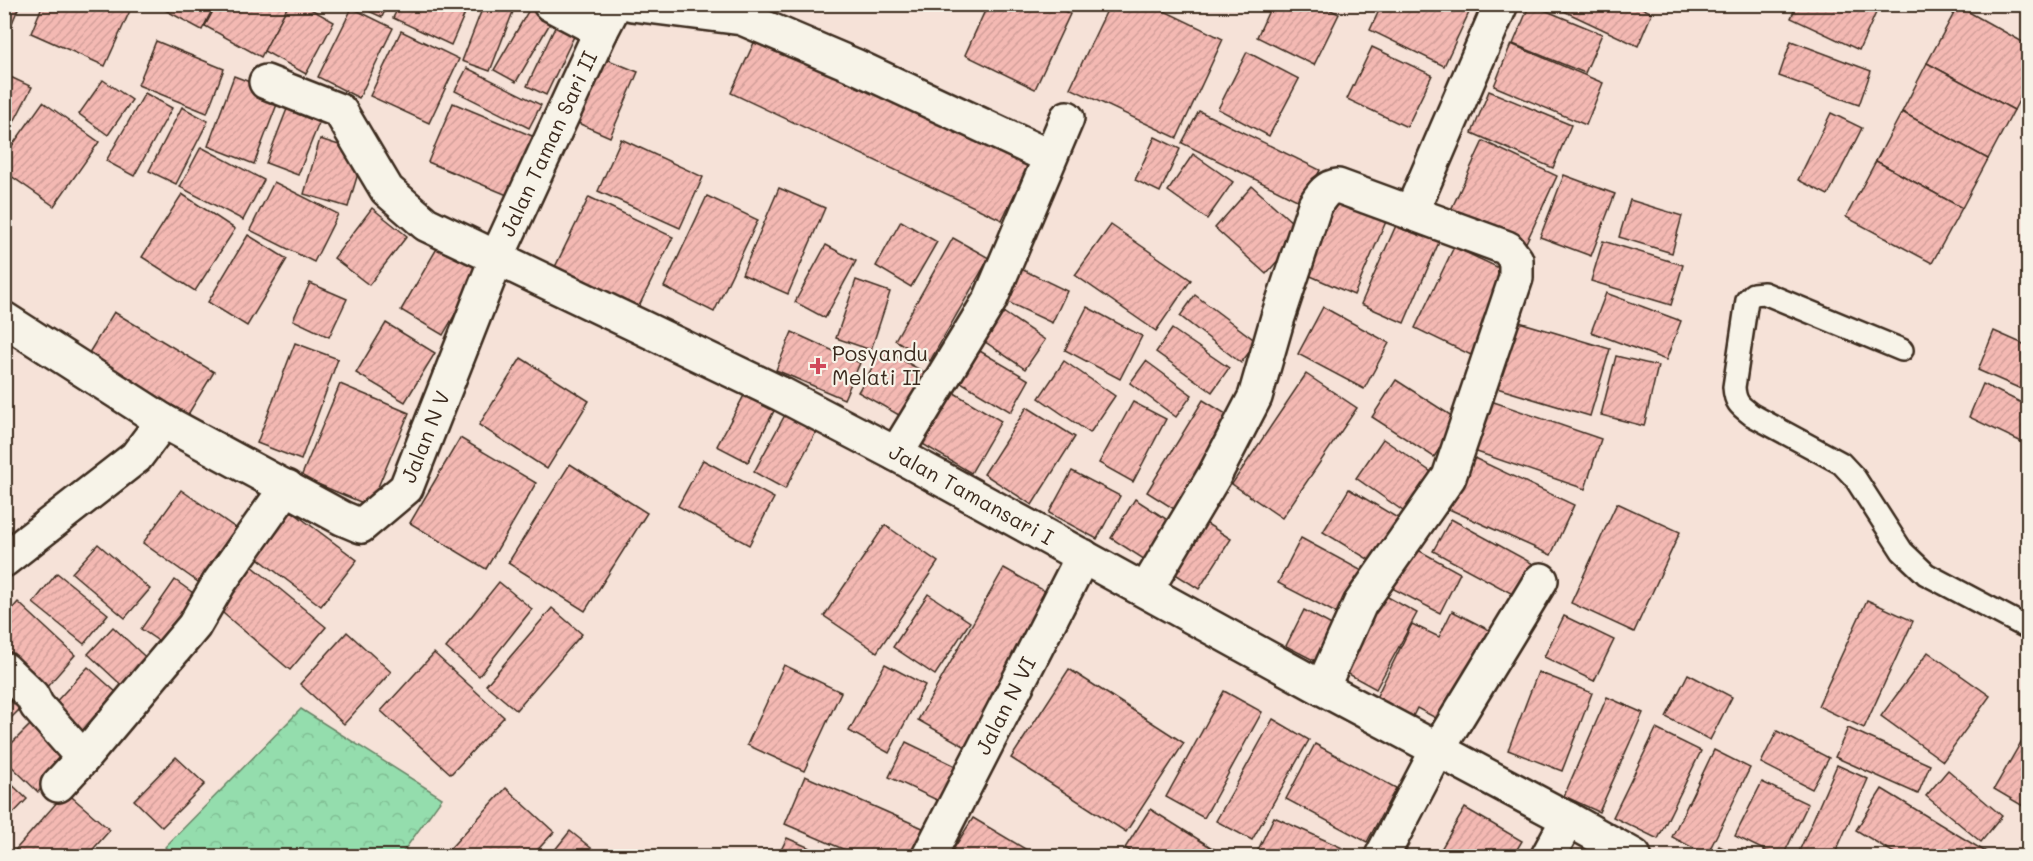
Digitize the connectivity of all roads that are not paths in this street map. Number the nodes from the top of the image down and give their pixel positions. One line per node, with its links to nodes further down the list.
1 (550, 4): 4 (street, Jalan Taman Sari II)
2 (632, 4): 7 (street)
3 (1501, 4): 8 (street)
4 (608, 18): 9 (street, Jalan Taman Sari II)
5 (266, 82): 9 (street, Jalan Tamansari I)
6 (1067, 118): 7 (street)
7 (1050, 157): 13 (street)
8 (1411, 213): 18 (street); 21 (street)
9 (497, 257): 13 (street, Jalan Tamansari I); 14 (street, Jalan N V)
10 (4, 319): 12 (street, Jalan N V)
11 (1902, 350): 19 (lane)
12 (163, 421): 14 (street, Jalan N V); 16 (street)
13 (896, 454): 15 (street, Jalan Tamansari I)
14 (287, 488): 23 (street)
15 (1083, 556): 18 (street, Jalan Tamansari I); 26 (street, Jalan N VI)
16 (4, 560)
17 (1541, 580): 22 (street)
18 (1146, 590): 21 (street, Jalan Tamansari I)
19 (2028, 628)
20 (4, 669): 23 (street)
21 (1322, 688): 22 (street, Jalan Tamansari I)
22 (1438, 749): 25 (street, Jalan Tamansari I); 27 (street)
23 (83, 758): 24 (street)
24 (58, 785)
25 (1568, 819): 28 (street); 29 (street, Jalan Tamansari I)
26 (929, 856)
27 (1382, 856)
28 (1548, 856)
29 (1634, 856)

